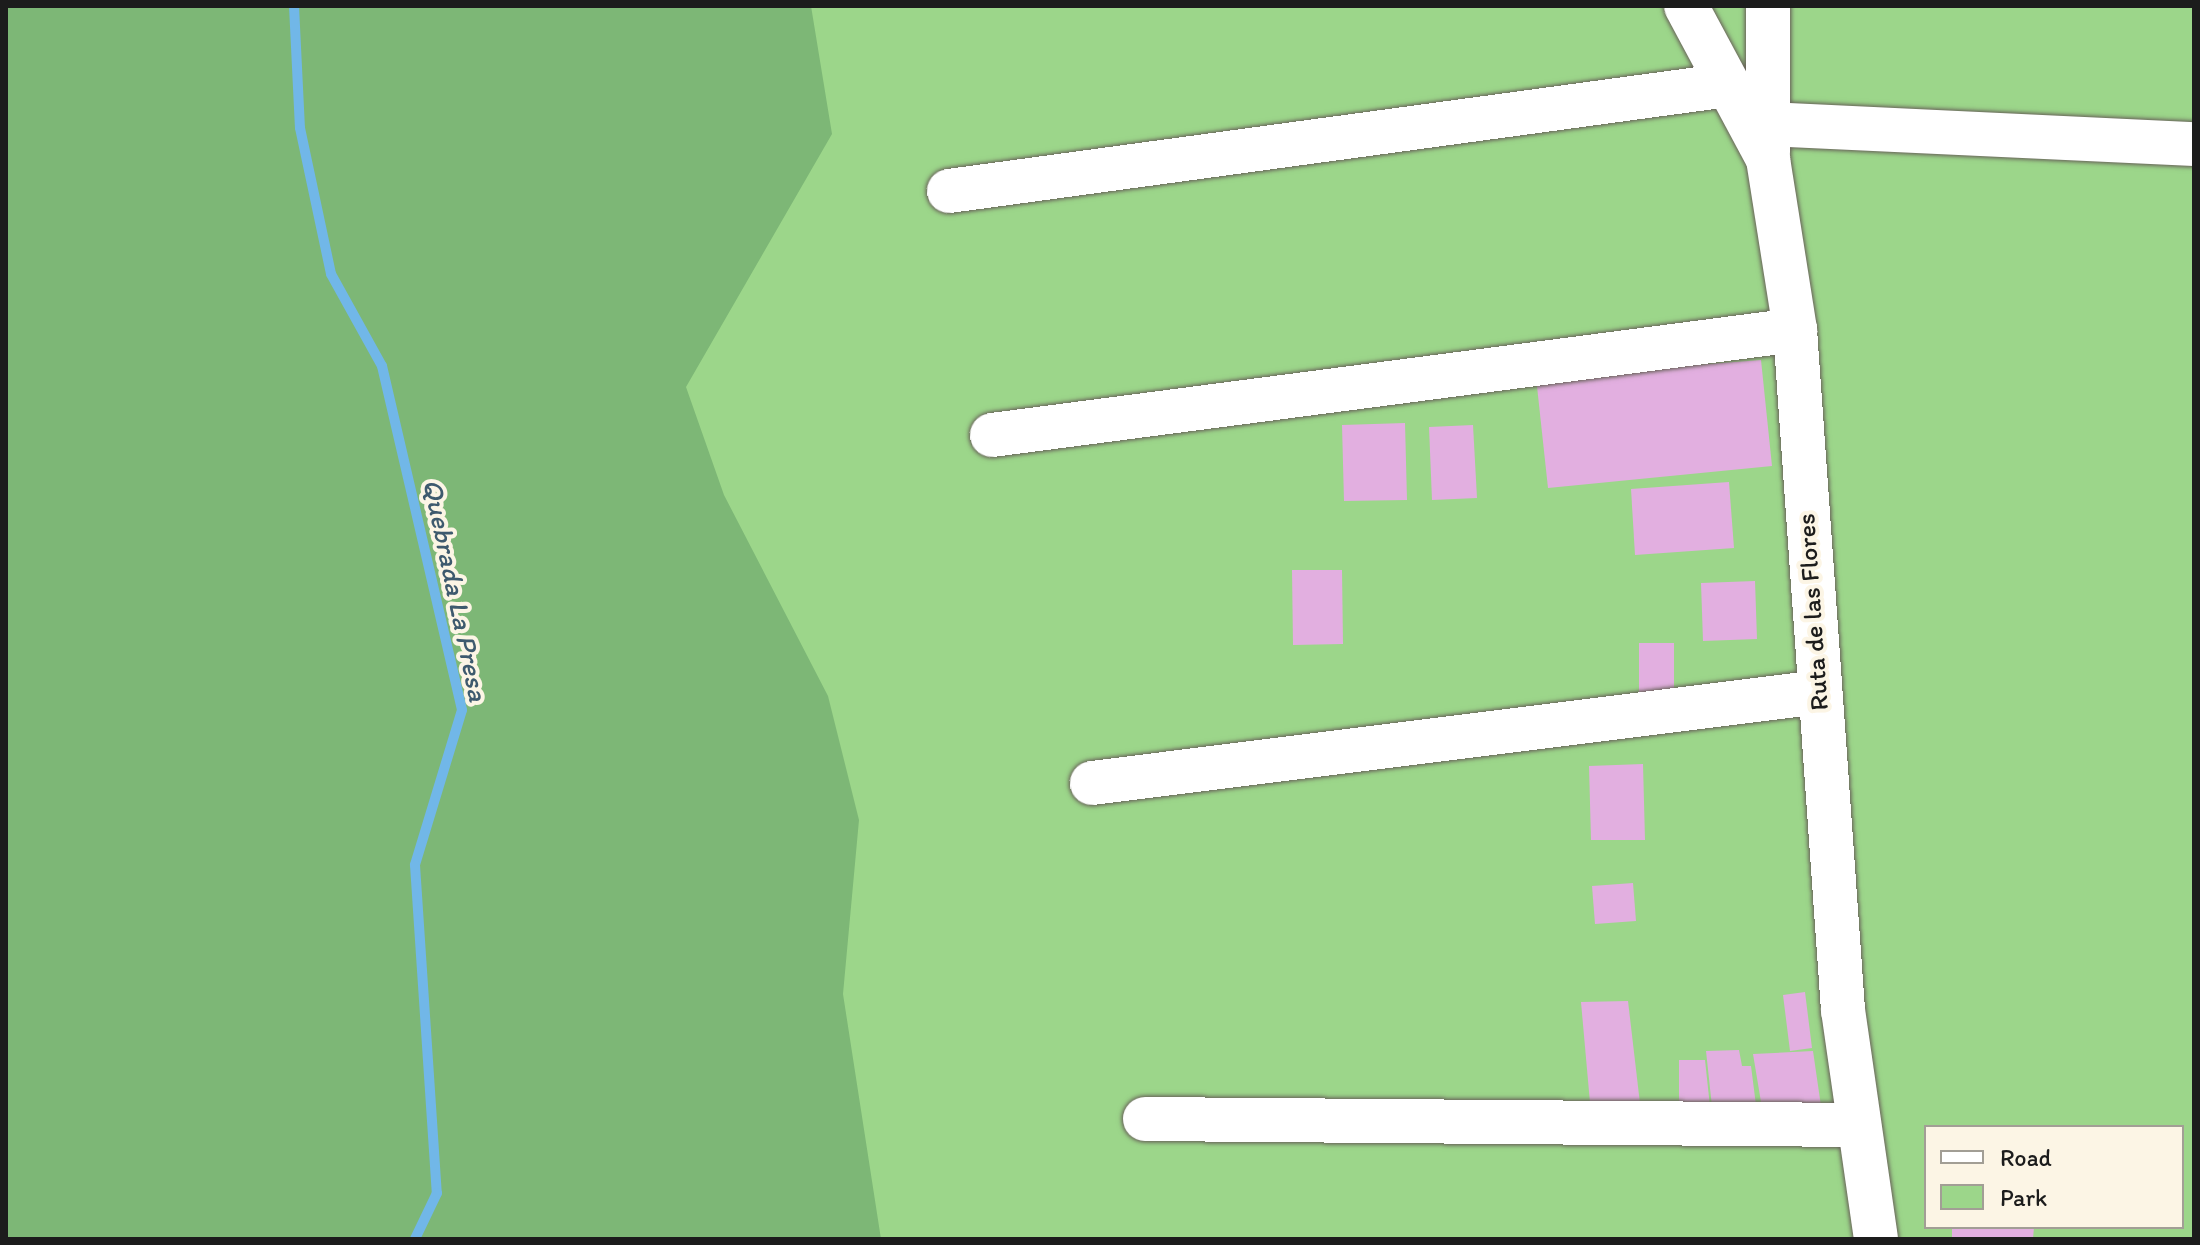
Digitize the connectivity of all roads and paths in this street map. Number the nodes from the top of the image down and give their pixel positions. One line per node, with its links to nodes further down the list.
1 (1686, 6): 3 (street, Ruta de las Flores)
2 (1768, 6): 4 (street)
3 (1728, 85): 4 (street, Ruta de las Flores); 6 (street)
4 (1768, 142): 5 (street); 7 (street, Ruta de las Flores)
5 (2194, 144)
6 (949, 191)
7 (1795, 330): 8 (street); 9 (street, Ruta de las Flores)
8 (992, 435)
9 (1819, 692): 10 (street); 12 (street, Ruta de las Flores)
10 (1092, 783)
11 (1145, 1119): 12 (street)
12 (1857, 1125): 13 (street, Ruta de las Flores)
13 (1876, 1239)

